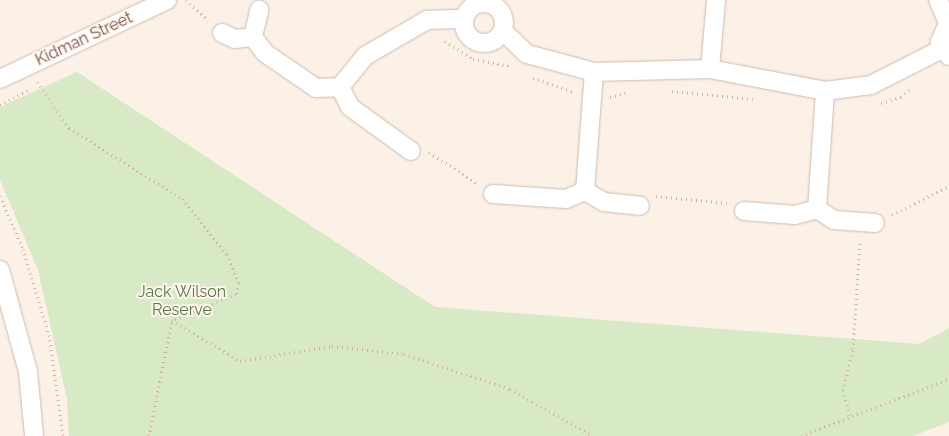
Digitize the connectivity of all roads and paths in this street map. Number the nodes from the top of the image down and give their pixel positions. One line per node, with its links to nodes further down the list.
1 (167, 0): 14 (street, Kidman Street)
2 (186, 0): 11 (path)
3 (716, 0): 16 (street)
4 (938, 0): 9 (street)
5 (494, 3): 7 (street); 10 (street)
6 (259, 10): 12 (street)
7 (463, 19): 8 (street); 10 (street)
8 (434, 20): 15 (path); 21 (street)
9 (948, 21): 13 (street)
10 (503, 30): 17 (street)
11 (222, 33): 12 (street)
12 (252, 37): 21 (street)
13 (946, 53): 23 (street)
14 (27, 66): 19 (street, Kidman Street); 20 (path)
15 (513, 67)
16 (710, 69): 17 (street); 23 (street)
17 (594, 72): 31 (street)
18 (526, 74): 25 (path)
19 (0, 79)
20 (38, 85): 28 (path); 39 (path)
21 (340, 87): 29 (street)
22 (667, 91): 27 (path)
23 (825, 91): 35 (street)
24 (629, 92): 26 (path)
25 (580, 94)
26 (604, 98)
27 (762, 100)
28 (0, 105)
29 (411, 151): 32 (path)
30 (949, 186): 37 (path)
31 (586, 191): 32 (street); 34 (street)
32 (493, 194)
33 (0, 196): 43 (path)
34 (640, 206): 36 (path)
35 (818, 209): 36 (street); 37 (street)
36 (744, 211)
37 (868, 223): 41 (path)
38 (0, 270): 42 (street)
39 (172, 320): 44 (path); 45 (path)
40 (949, 380): 41 (path)
41 (850, 415): 46 (path)
42 (34, 436)
43 (63, 436)
44 (149, 436)
45 (593, 436)
46 (801, 436)

